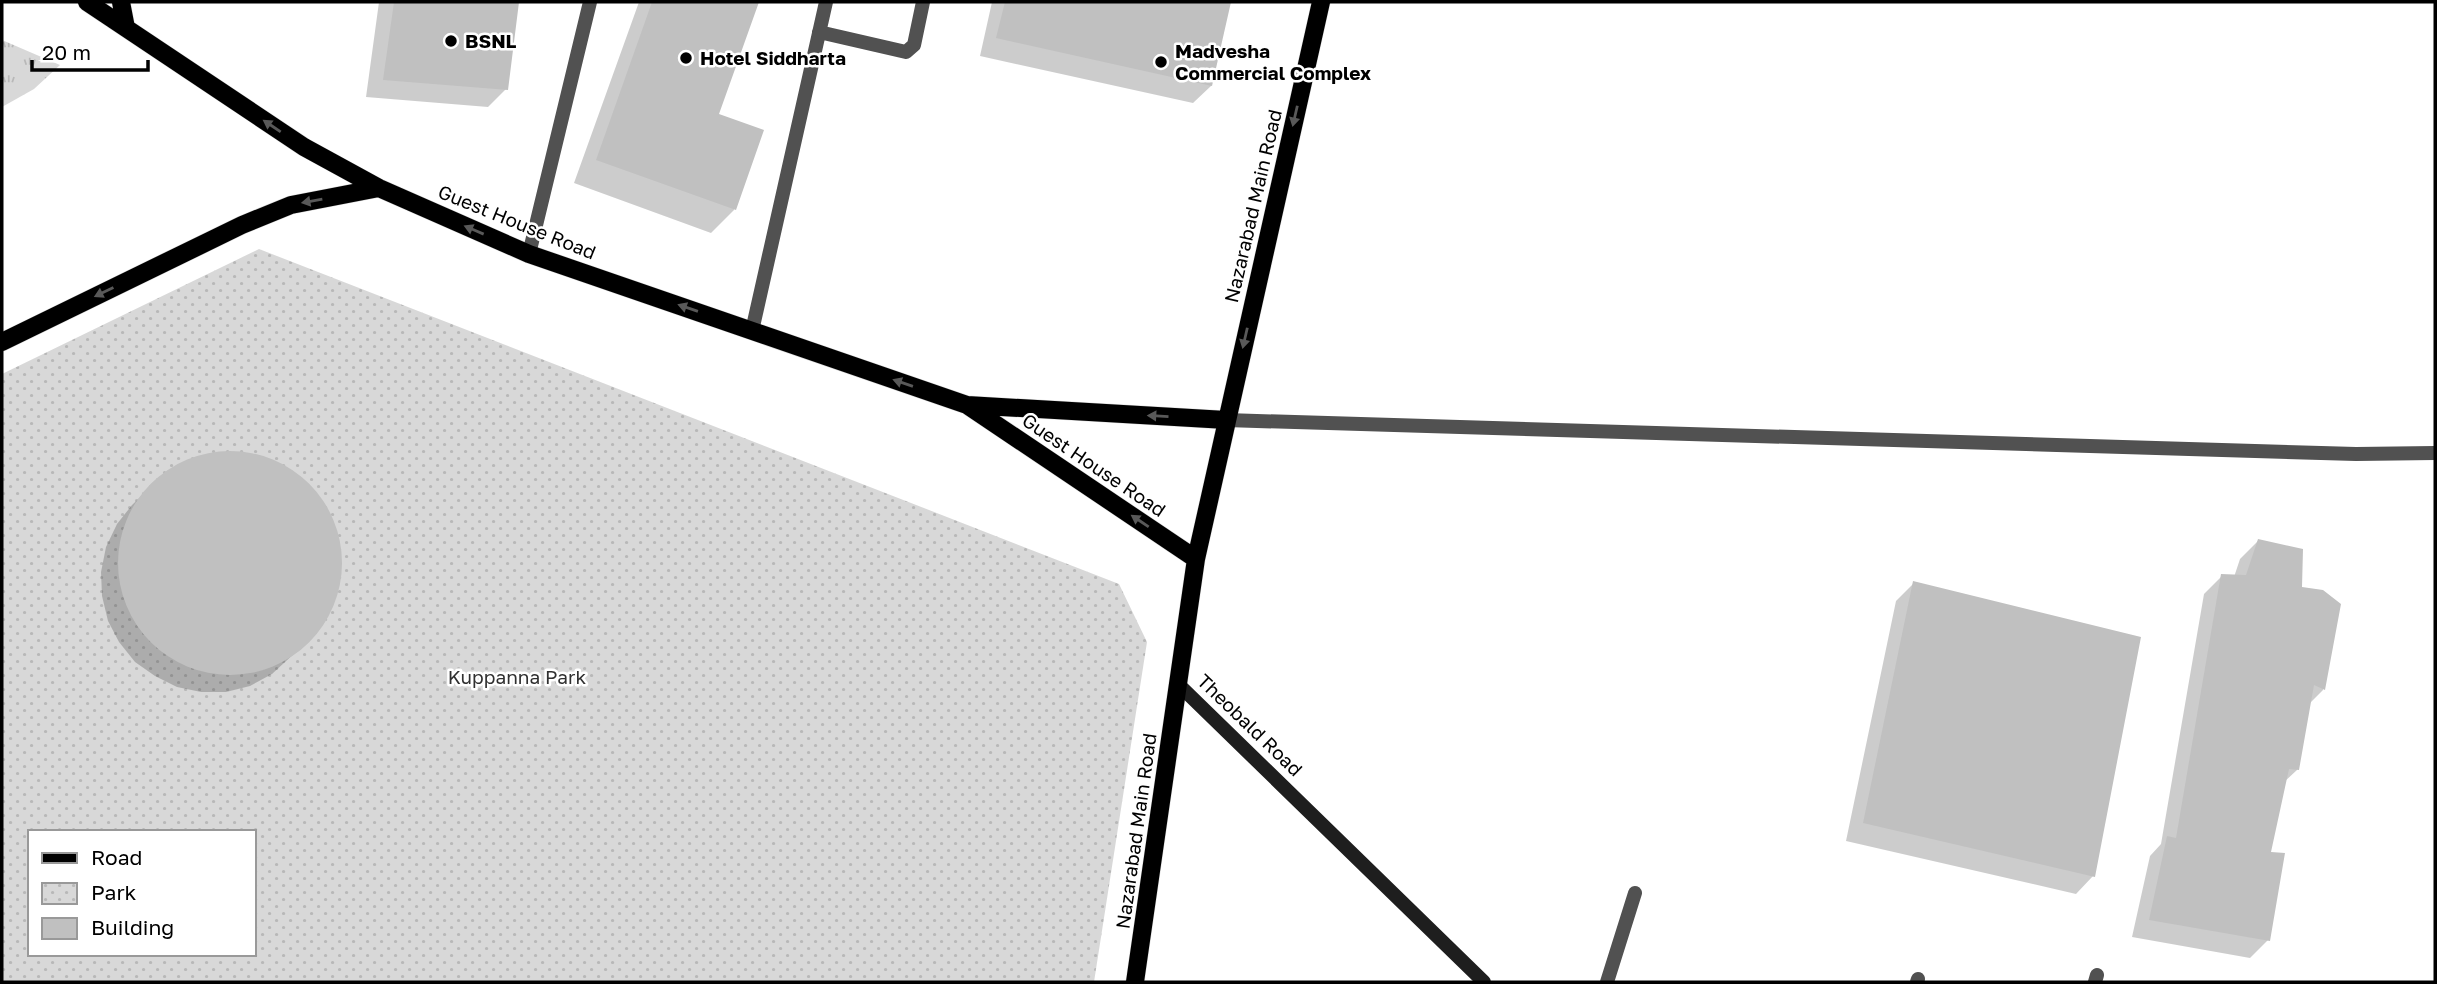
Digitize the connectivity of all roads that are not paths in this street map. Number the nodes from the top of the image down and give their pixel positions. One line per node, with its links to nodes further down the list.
1 (88, 2): 7 (main road, Guest House Road)
2 (121, 2): 7 (main road)
3 (590, 2): 10 (street)
4 (826, 2): 8 (street)
5 (923, 2): 8 (street)
6 (1321, 2): 14 (main road, Nazarabad Main Road, one-way to 14)
7 (126, 28): 9 (main road, Guest House Road, one-way to 7)
8 (819, 32): 11 (street)
9 (379, 188): 10 (main road, Guest House Road, one-way to 9); 12 (main road, one-way to 12)
10 (529, 254): 11 (main road, Guest House Road, one-way to 10)
11 (752, 331): 13 (main road, Guest House Road, one-way to 11)
12 (2, 342)
13 (967, 405): 14 (main road, Guest House Road, one-way to 13); 16 (main road, Guest House Road, one-way to 13)
14 (1226, 420): 15 (street); 16 (main road, Theobald Road)
15 (2435, 453)
16 (1196, 559): 17 (main road, Theobald Road)
17 (1179, 685): 19 (main road, Nazarabad Main Road); 20 (main road, Theobald Road)
18 (1635, 893): 21 (street)
19 (1135, 982)
20 (1485, 982)
21 (1607, 982)

